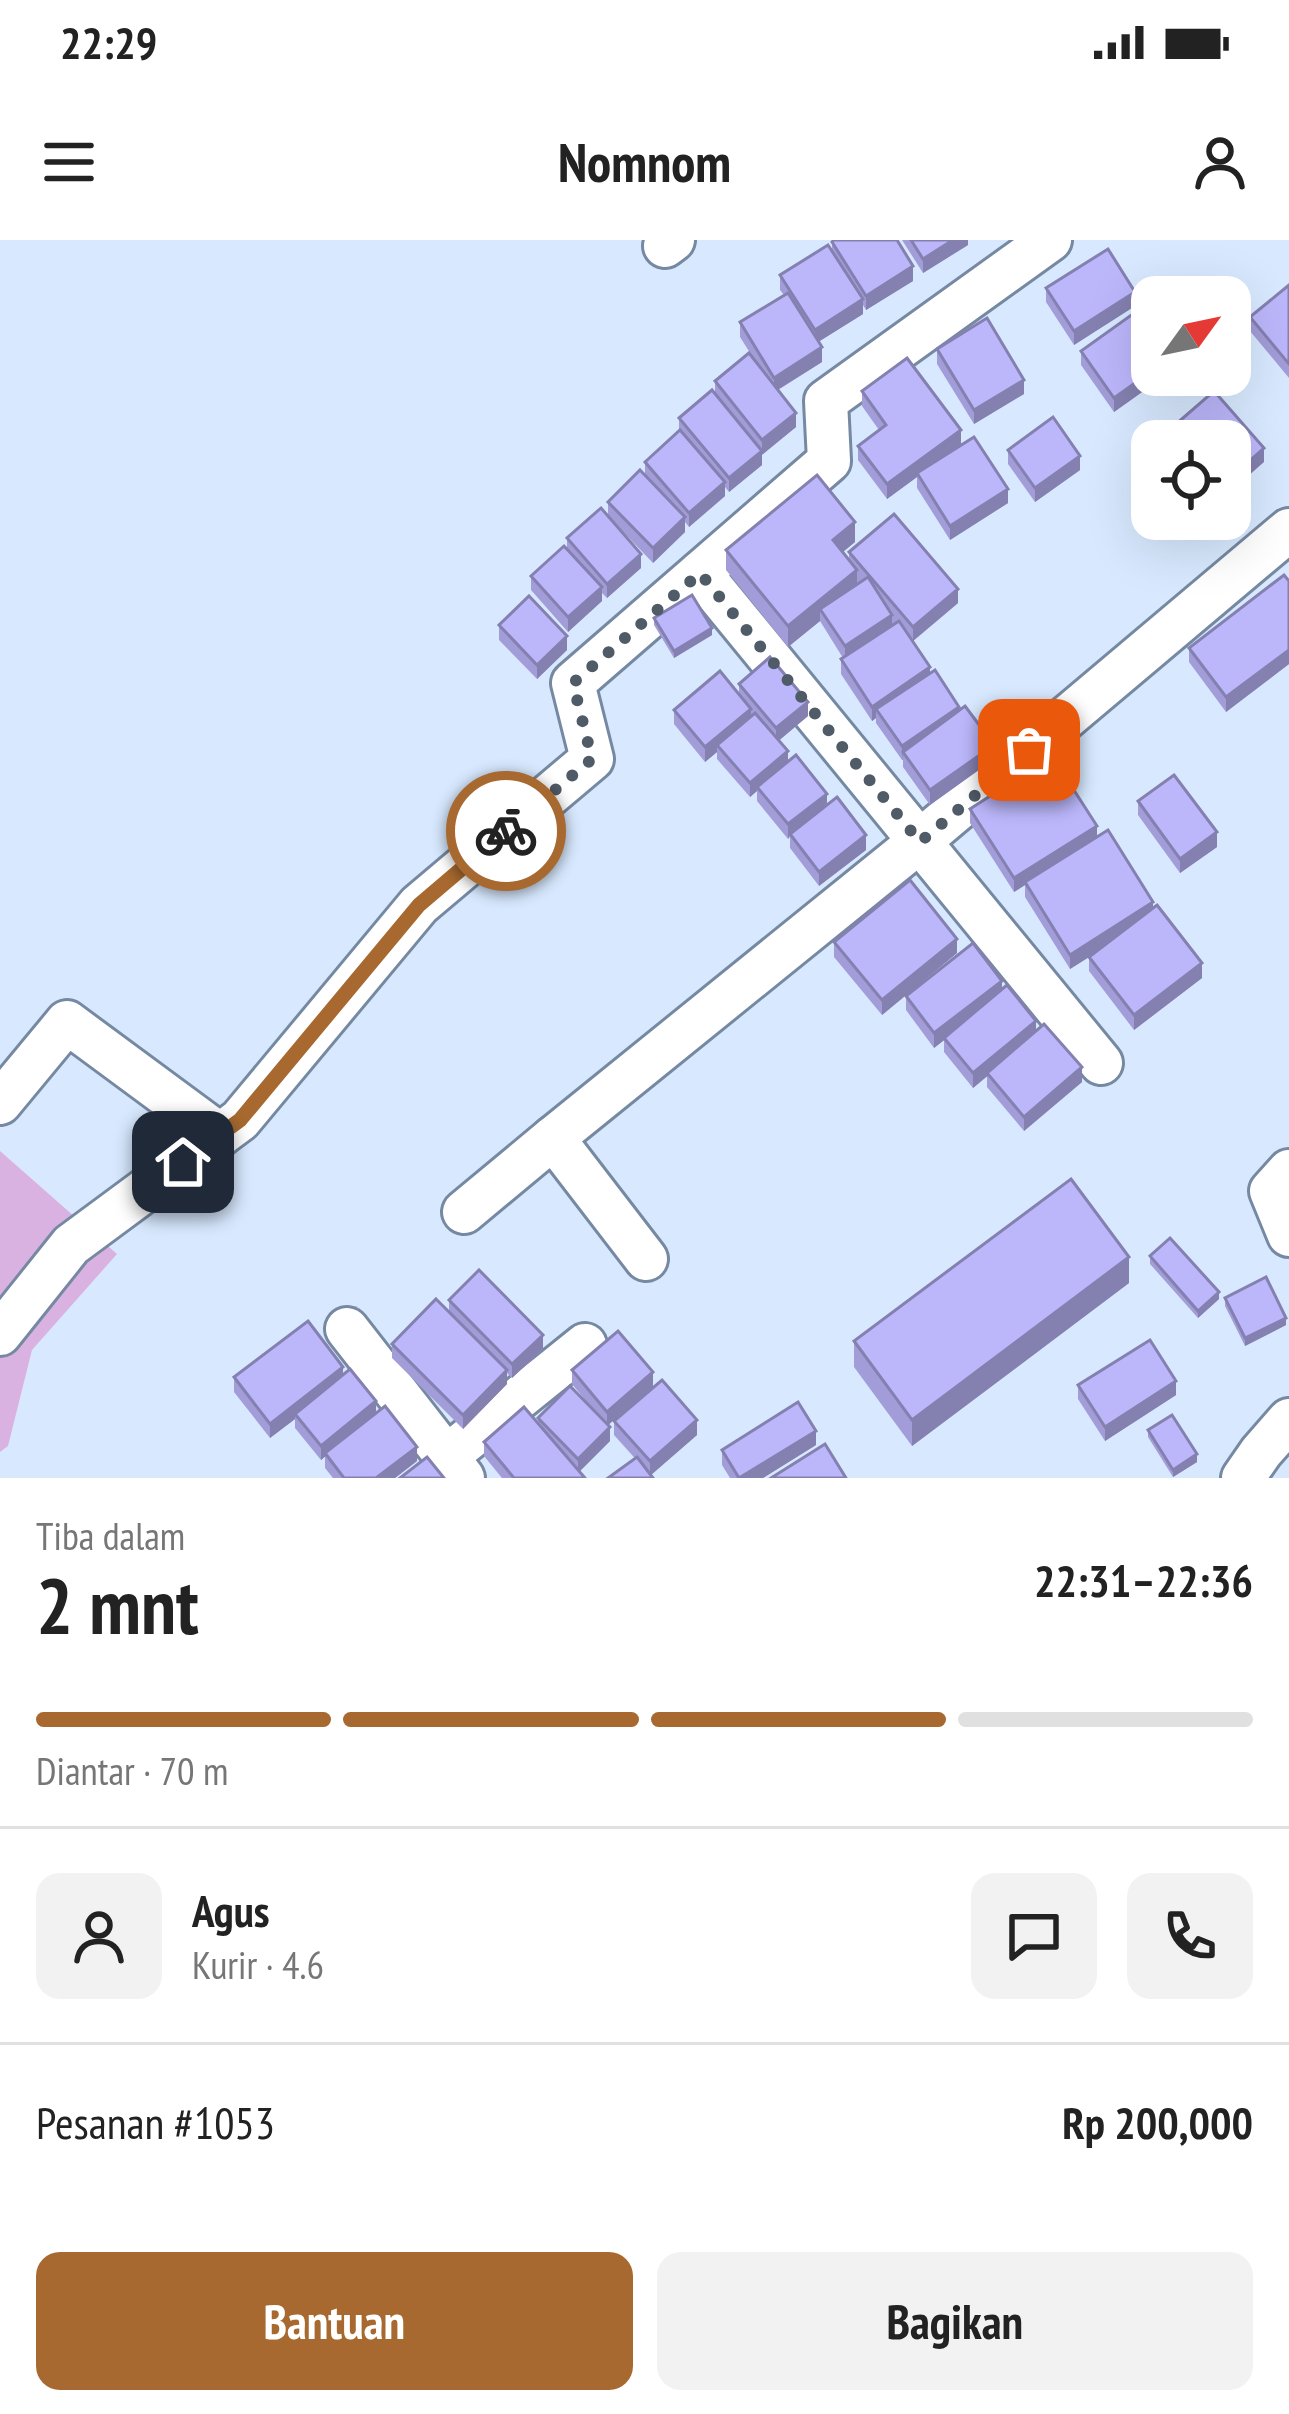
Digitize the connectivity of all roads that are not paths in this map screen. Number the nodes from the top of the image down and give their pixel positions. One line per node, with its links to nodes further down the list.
1 (1050, 240): 3 (street)
2 (1289, 530): 4 (street)
3 (700, 573): 4 (street); 7 (street)
4 (920, 842): 5 (street); 8 (street)
5 (1101, 1063)
6 (0, 1103): 7 (street)
7 (220, 1135): 13 (street)
8 (553, 1138): 10 (street); 12 (street)
9 (1289, 1171): 11 (street)
10 (464, 1212)
11 (1289, 1235)
12 (646, 1259)
13 (2, 1328)
14 (347, 1329): 17 (street)
15 (585, 1345): 17 (street)
16 (1289, 1420): 18 (street)
17 (455, 1468)
18 (1243, 1478)

